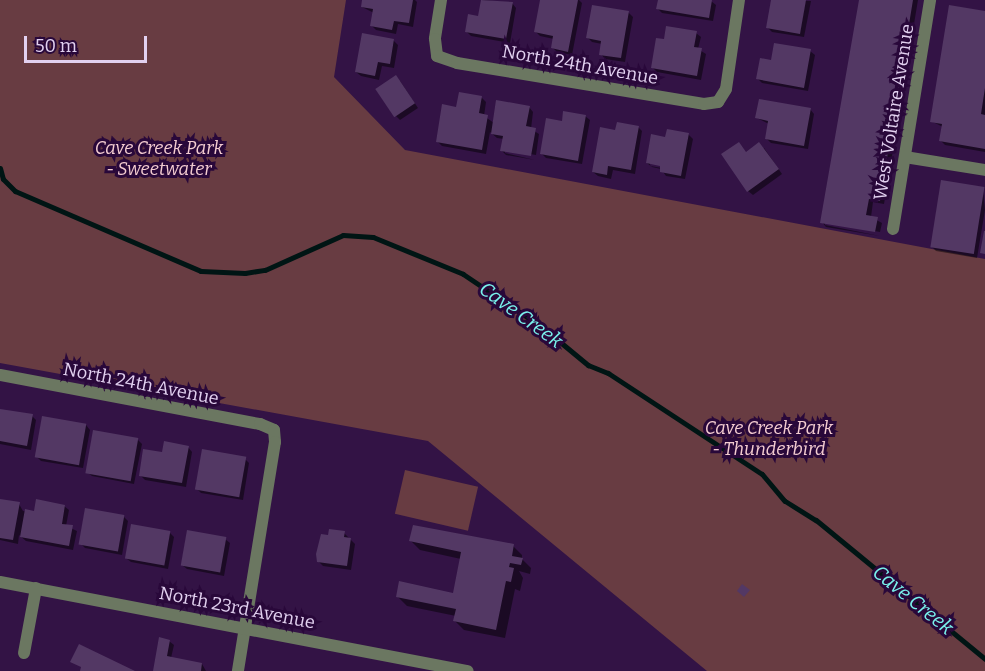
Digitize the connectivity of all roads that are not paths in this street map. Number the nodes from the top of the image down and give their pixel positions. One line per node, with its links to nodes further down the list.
1 (441, 0): 2 (street, North 24th Avenue)
2 (739, 0)
3 (930, 0): 4 (street, West Voltaire Avenue)
4 (905, 157): 5 (street); 6 (street, West Voltaire Avenue)
5 (985, 170)
6 (893, 229)
7 (0, 375): 10 (street, North 24th Avenue)
8 (0, 582): 9 (street, North 23rd Avenue)
9 (36, 588): 10 (street, North 23rd Avenue); 11 (street)
10 (246, 628): 12 (street, North 23rd Avenue); 13 (street)
11 (24, 653)
12 (433, 668): 14 (street, North 23rd Avenue)
13 (238, 671)
14 (468, 671)

